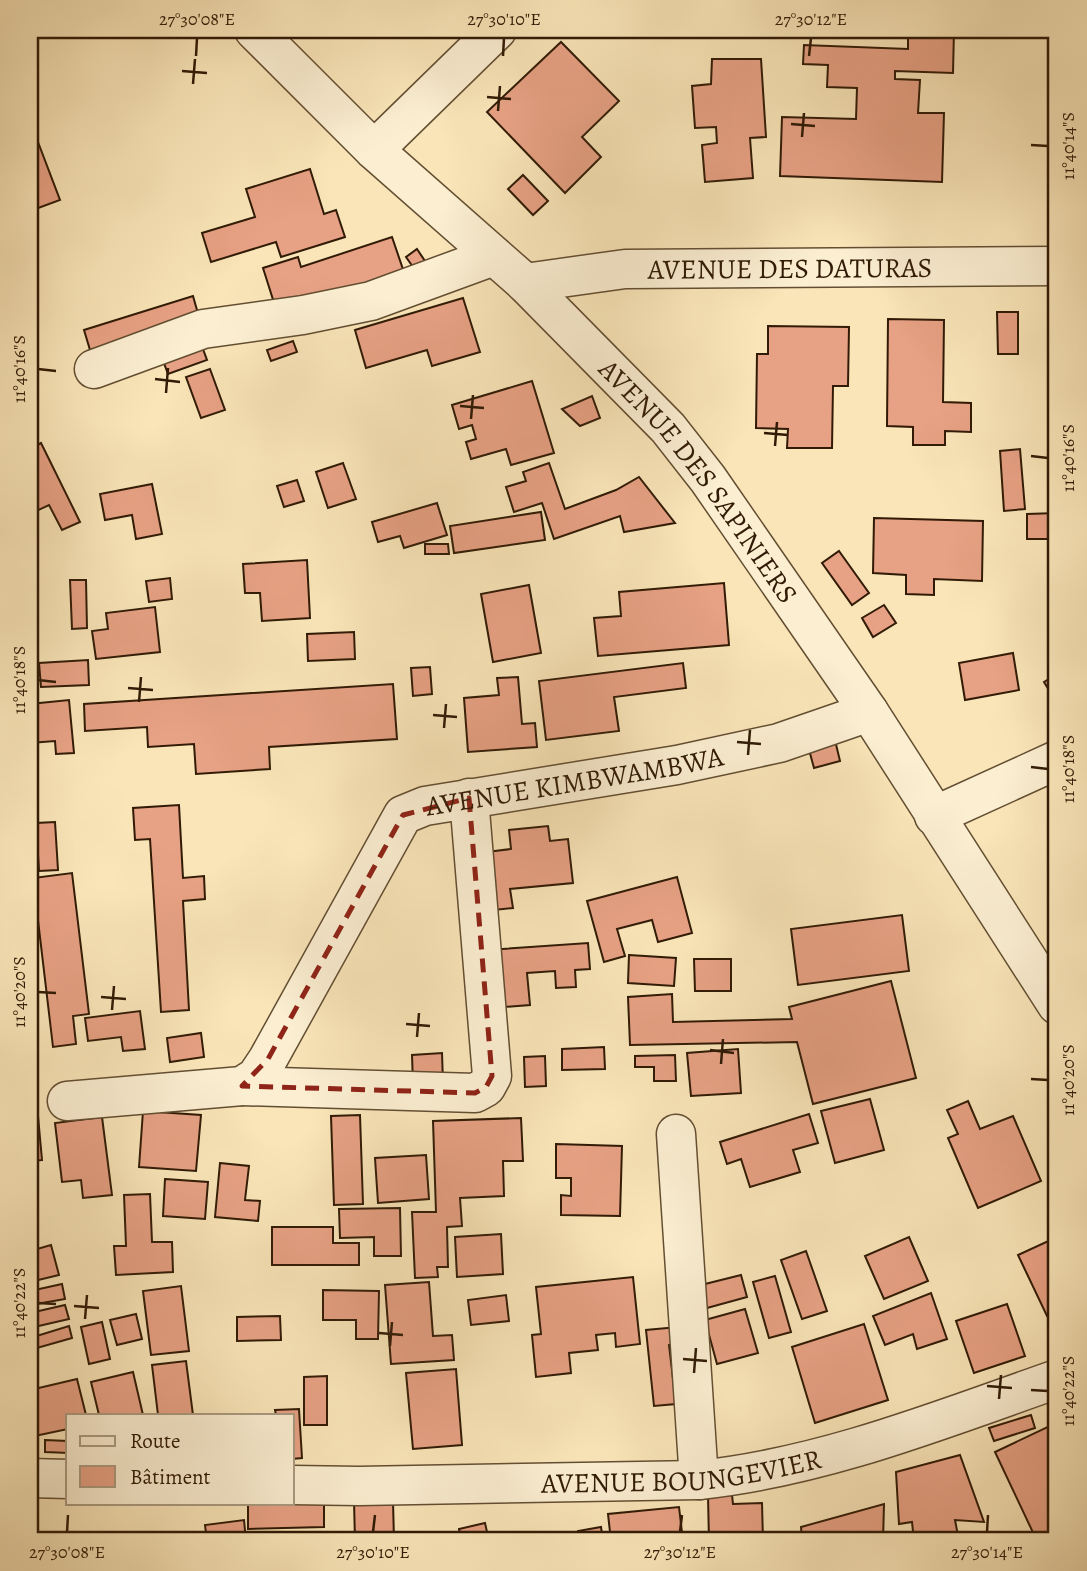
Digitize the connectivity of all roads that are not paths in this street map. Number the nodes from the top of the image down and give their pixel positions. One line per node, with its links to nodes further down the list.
1 (254, 30): 3 (street, AVENUE DES SAPINIERS)
2 (497, 30): 3 (street)
3 (374, 150): 4 (street, AVENUE DES SAPINIERS)
4 (494, 256): 6 (street, AVENUE DES SAPINIERS); 7 (street)
5 (1057, 266): 6 (street, AVENUE DES DATURAS)
6 (525, 283): 8 (street, AVENUE DES SAPINIERS)
7 (94, 369)
8 (869, 712): 10 (street, AVENUE KIMBWAMBWA); 11 (street, AVENUE DES SAPINIERS)
9 (1057, 760): 11 (street)
10 (469, 799): 13 (street, AVENUE KIMBWAMBWA); 13 (street)
11 (934, 816): 12 (street, AVENUE DES SAPINIERS)
12 (1057, 1005)
13 (242, 1086): 14 (street)
14 (67, 1101)
15 (676, 1134): 19 (street)
16 (1057, 1380): 19 (street, AVENUE BOUNGEVIER)
17 (30, 1478): 18 (street)
18 (66, 1479)
19 (699, 1480): 20 (street, AVENUE BOUNGEVIER)
20 (294, 1485)

